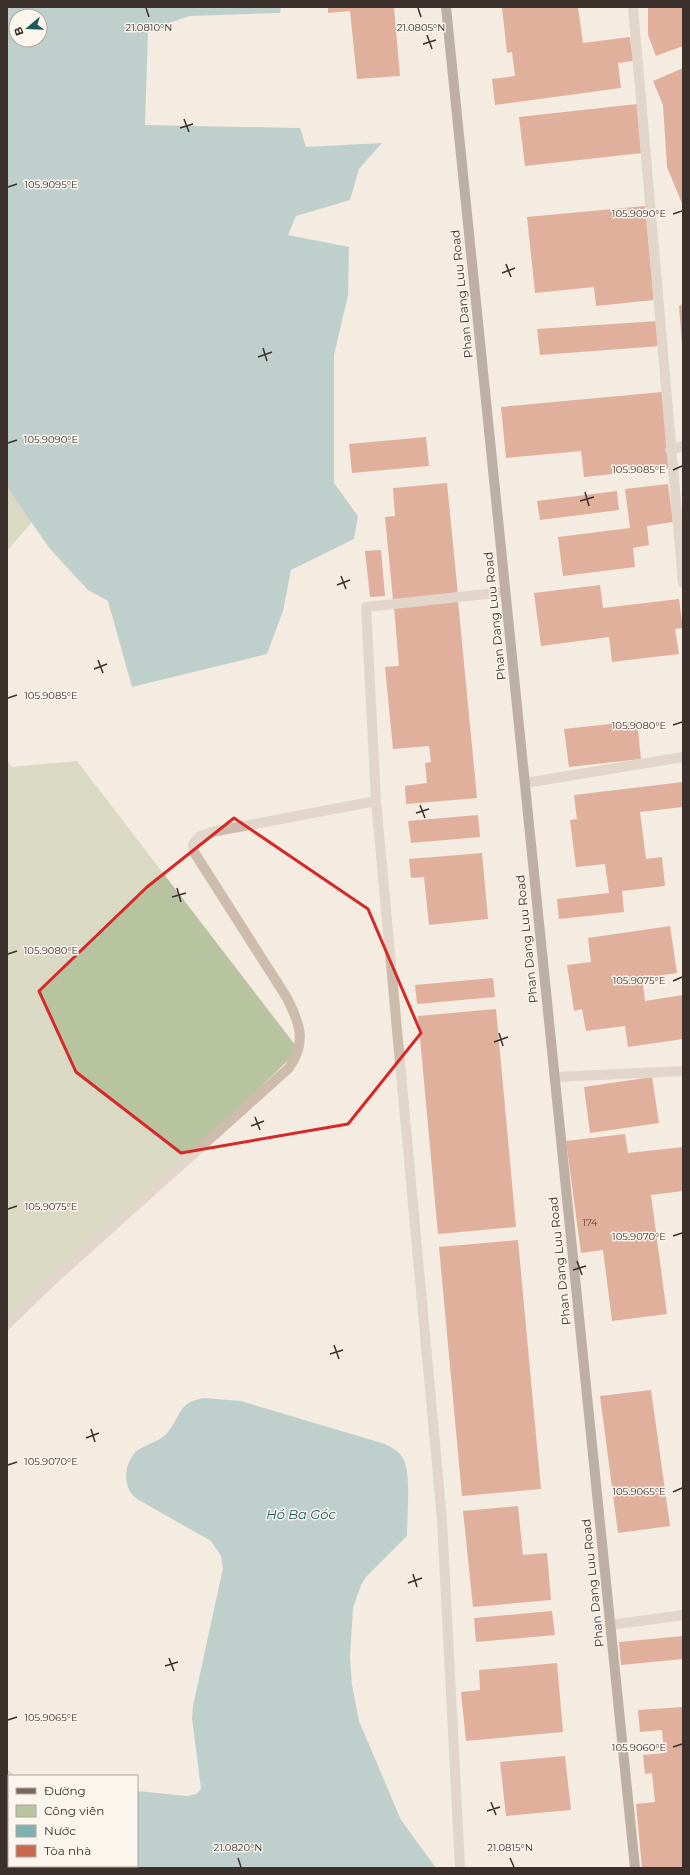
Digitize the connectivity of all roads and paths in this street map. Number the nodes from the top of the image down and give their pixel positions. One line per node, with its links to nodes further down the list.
1 (446, 7): 6 (main road, Phan Dang Luu Road)
2 (633, 7): 4 (street)
3 (683, 446): 4 (street)
4 (670, 450): 5 (street)
5 (683, 583)
6 (505, 592): 8 (main road, Phan Dang Luu Road); 9 (street)
7 (683, 757): 8 (street)
8 (525, 783): 11 (main road, Phan Dang Luu Road)
9 (376, 801): 12 (street); 15 (street)
10 (683, 1071): 11 (street)
11 (555, 1077): 14 (main road, Phan Dang Luu Road)
12 (7, 1321)
13 (683, 1615): 14 (street)
14 (610, 1625): 16 (main road, Phan Dang Luu Road)
15 (460, 1868)
16 (635, 1868)

